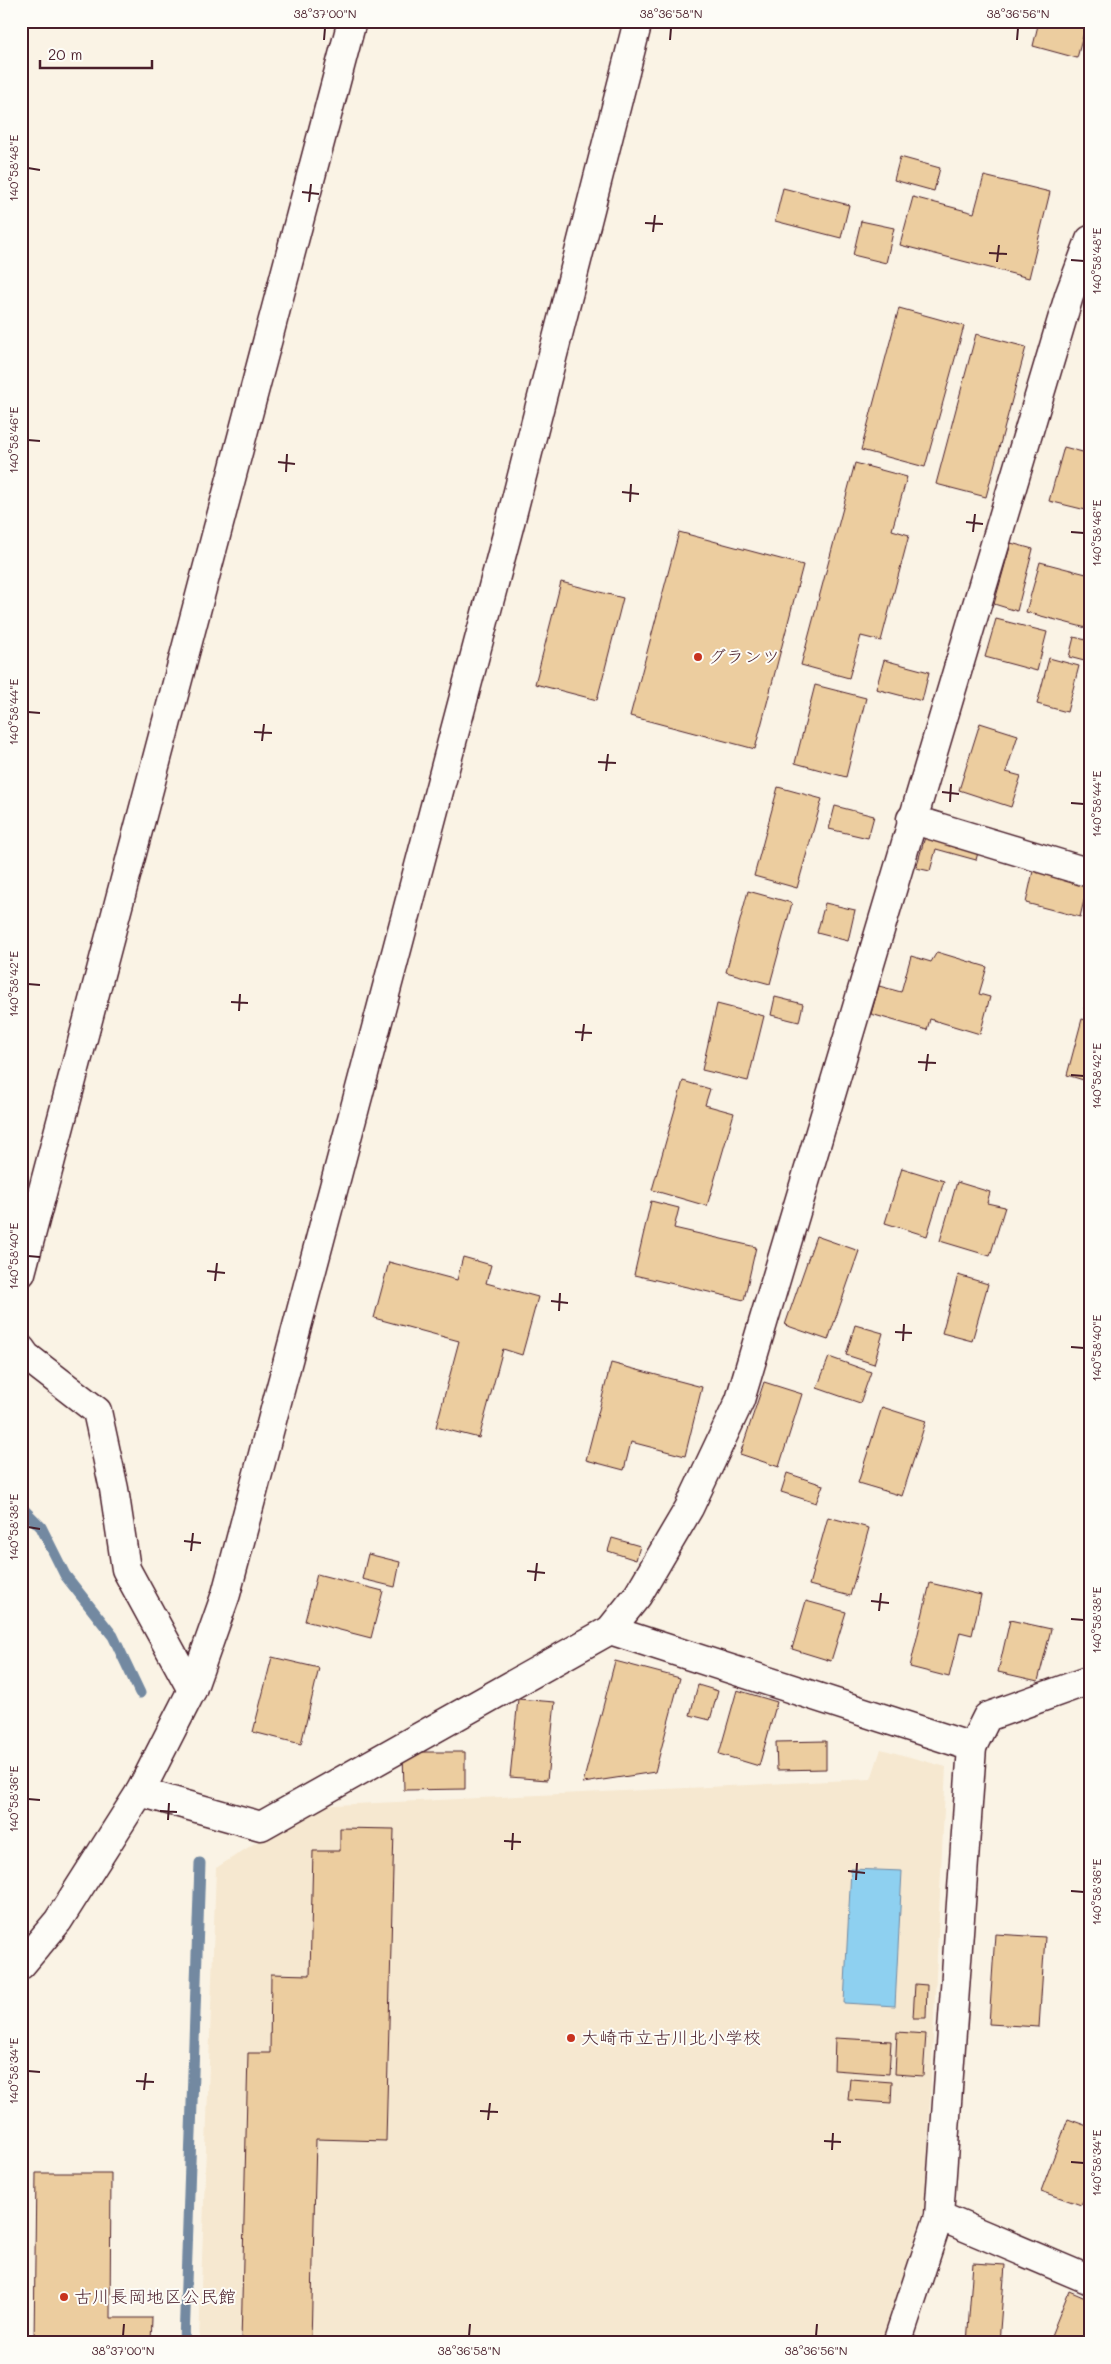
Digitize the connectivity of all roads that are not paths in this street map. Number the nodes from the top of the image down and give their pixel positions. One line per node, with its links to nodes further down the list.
1 (352, 21): 6 (street)
2 (638, 21): 10 (street)
3 (1090, 240): 4 (street)
4 (911, 819): 5 (street); 8 (street)
5 (1090, 873)
6 (21, 1273)
7 (21, 1349): 10 (street)
8 (610, 1630): 11 (street); 12 (street)
9 (1090, 1680): 11 (street)
10 (192, 1690): 12 (street)
11 (972, 1747): 14 (street)
12 (140, 1792): 13 (street)
13 (21, 1965)
14 (939, 2216): 15 (street); 16 (street)
15 (1090, 2280)
16 (897, 2343)

